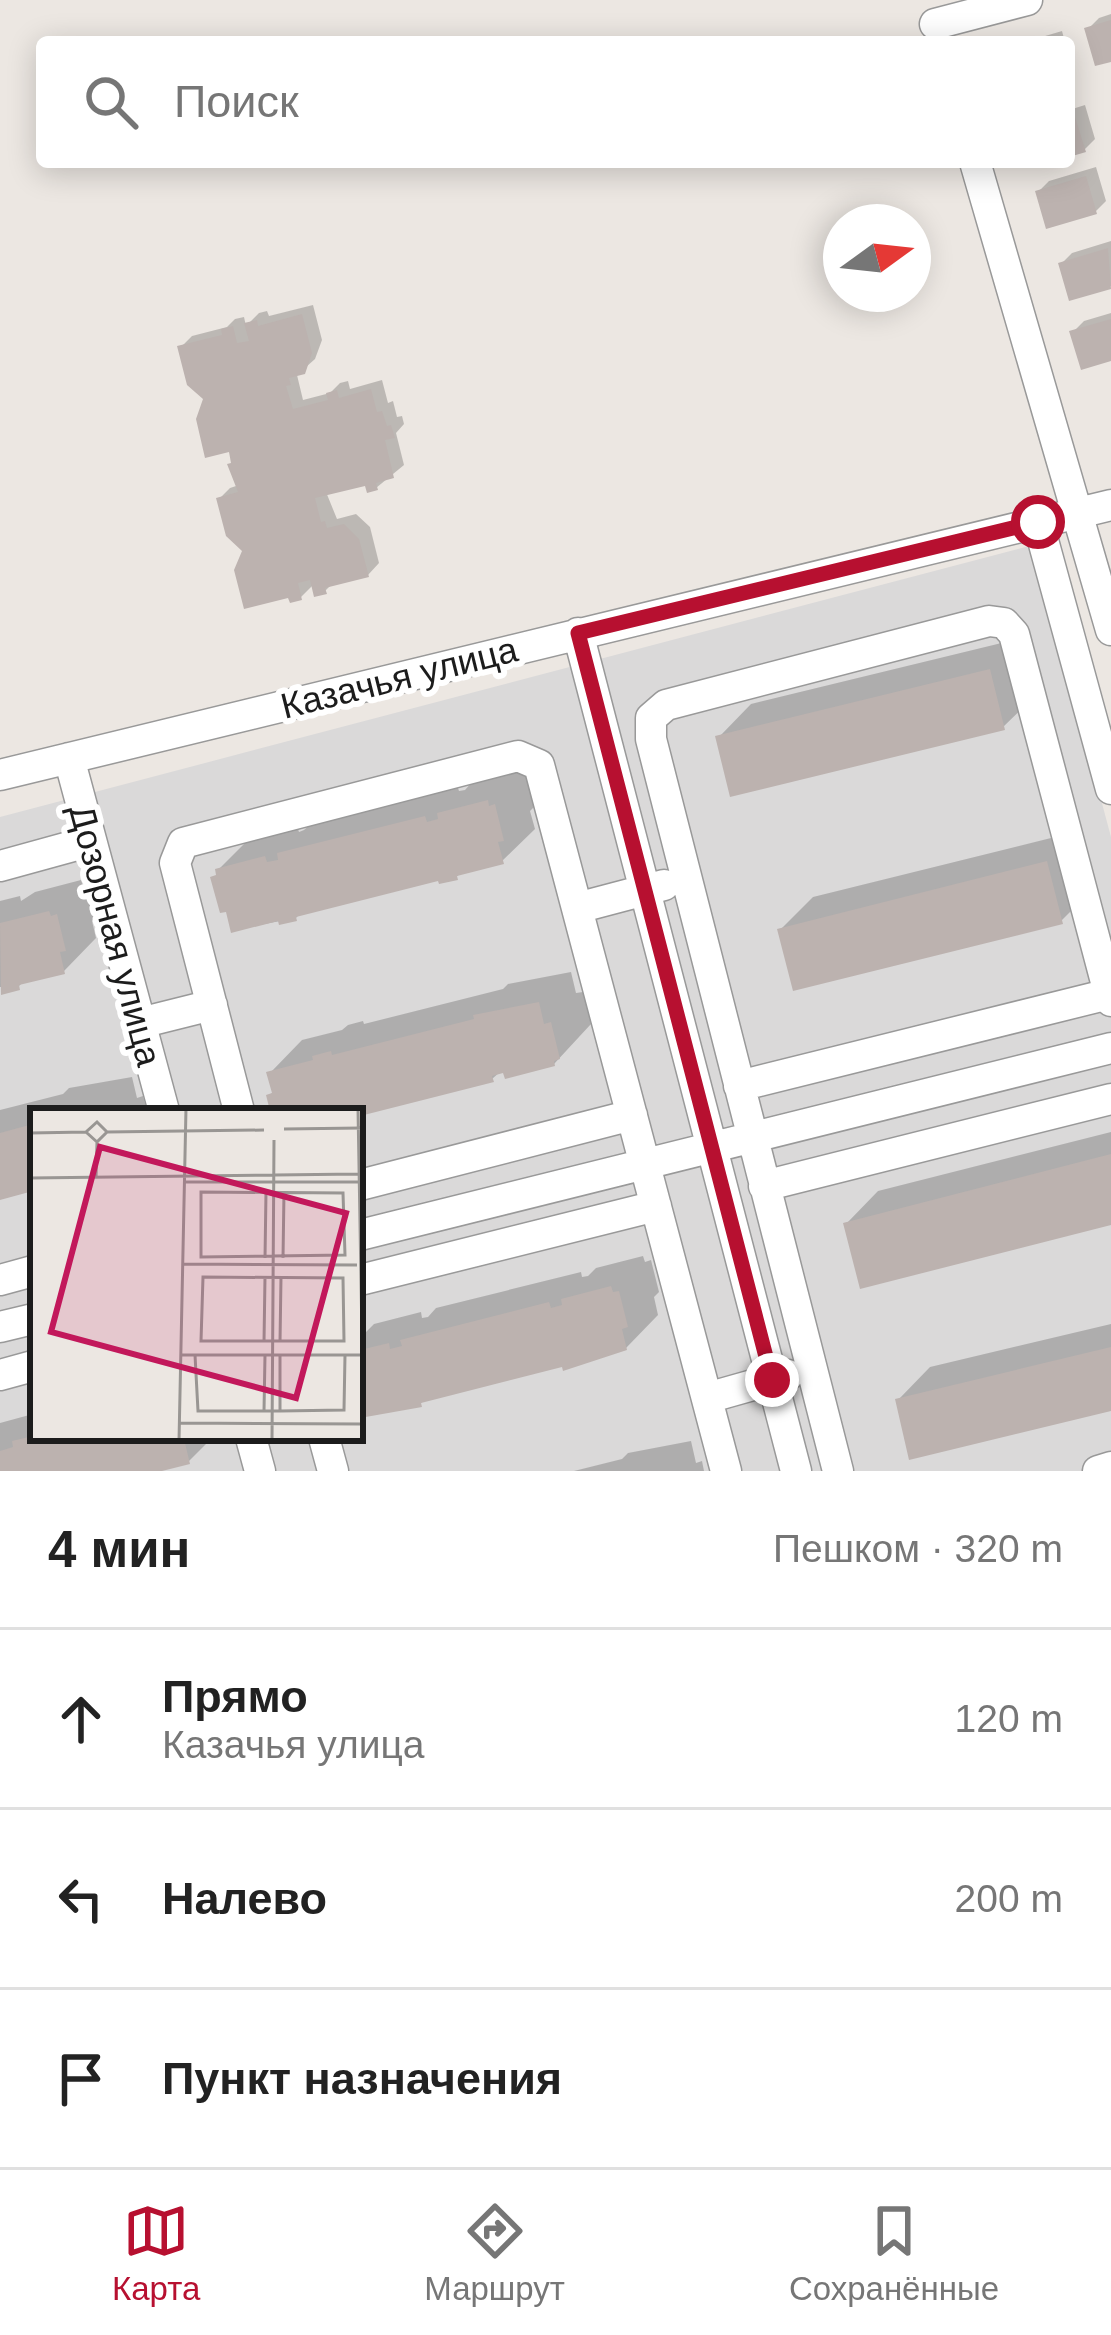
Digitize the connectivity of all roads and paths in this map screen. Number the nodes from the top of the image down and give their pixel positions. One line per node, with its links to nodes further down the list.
1 (1027, 0): 2 (street)
2 (934, 22)
3 (977, 168): 5 (street)
4 (1111, 505): 5 (street, Казачья улица)
5 (1077, 513): 6 (street, Казачья улица); 7 (street)
6 (1038, 522): 8 (street, Казачья улица); 11 (street)
7 (1111, 630)
8 (578, 633): 9 (street, Казачья улица); 16 (street)
9 (69, 758): 10 (street, Казачья улица); 13 (street, Дозорная улица)
10 (0, 775)
11 (1108, 777): 12 (street)
12 (1052, 778): 15 (street); 18 (street)
13 (91, 842): 14 (street); 20 (street, Дозорная улица)
14 (0, 866)
15 (687, 880): 16 (street); 22 (street)
16 (644, 890): 17 (street); 40 (street)
17 (577, 908): 19 (street); 26 (street)
18 (1110, 998): 22 (street)
19 (212, 1005): 20 (street); 25 (street)
20 (140, 1023): 24 (street, Дозорная улица)
21 (1111, 1048): 27 (street)
22 (739, 1086): 27 (street)
23 (1111, 1099): 29 (street)
24 (163, 1108)
25 (238, 1108)
26 (632, 1115): 28 (street); 30 (street)
27 (752, 1137): 29 (street); 31 (street)
28 (363, 1184)
29 (764, 1186): 38 (street)
30 (656, 1205): 33 (street); 41 (street)
31 (363, 1234)
32 (30, 1272): 34 (street)
33 (363, 1279)
34 (0, 1280)
35 (30, 1320): 36 (street)
36 (0, 1328)
37 (30, 1367): 39 (street)
38 (811, 1368): 40 (street); 49 (street)
39 (0, 1375)
40 (772, 1380): 41 (street); 48 (street)
41 (707, 1398): 47 (street)
42 (252, 1441): 45 (street)
43 (325, 1441): 46 (street)
44 (1111, 1467): 50 (street)
45 (260, 1471)
46 (333, 1471)
47 (726, 1471)
48 (796, 1471)
49 (838, 1471)
50 (1097, 1471)

